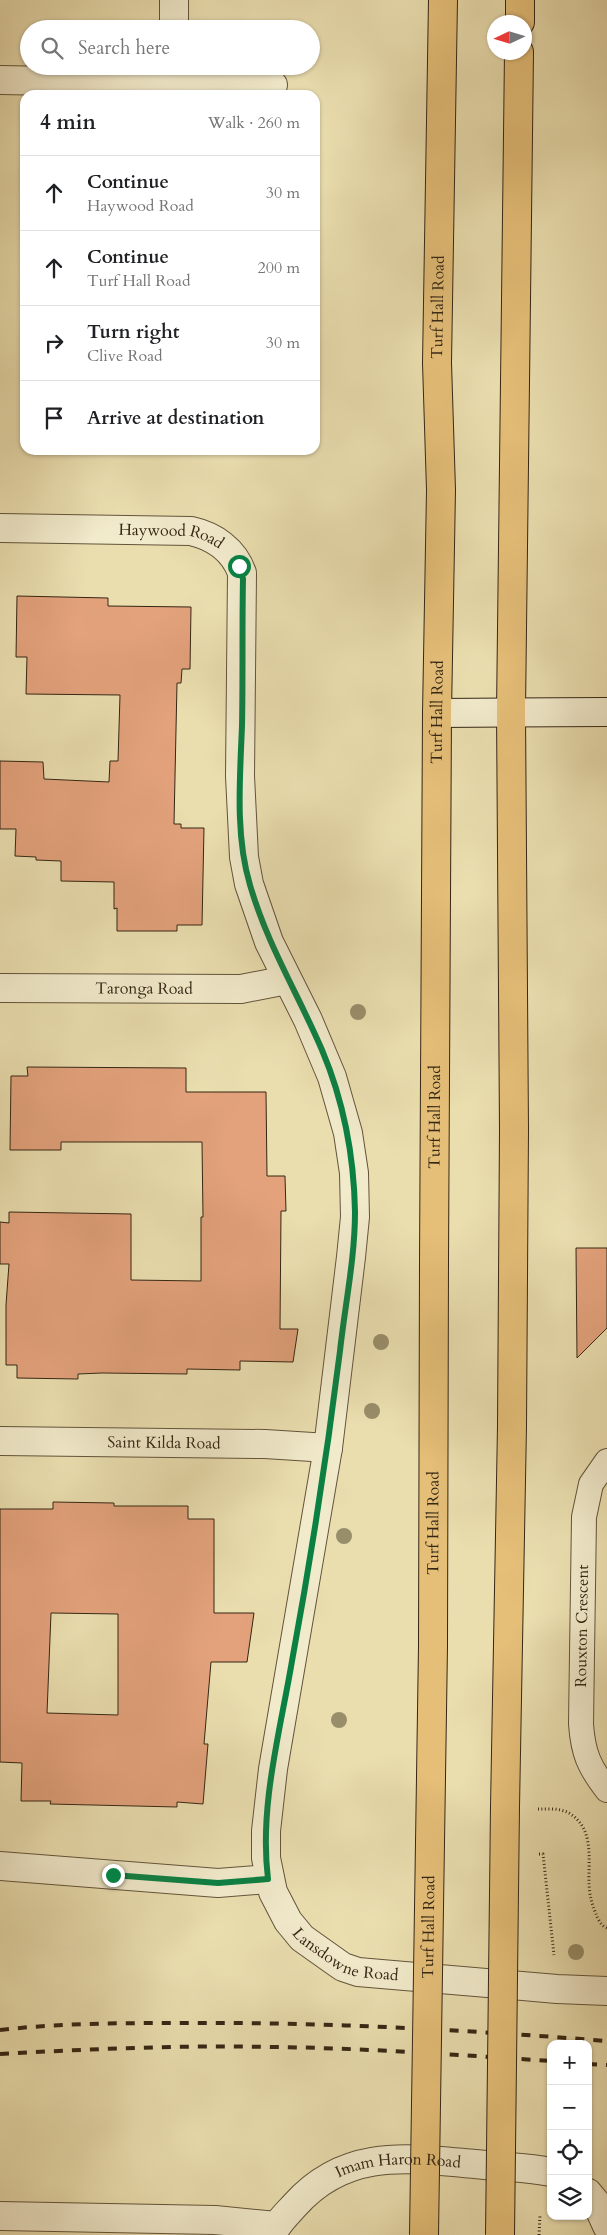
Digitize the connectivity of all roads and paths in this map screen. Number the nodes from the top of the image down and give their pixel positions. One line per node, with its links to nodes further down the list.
1 (174, 0): 5 (street)
2 (443, 0): 13 (main road, Turf Hall Road)
3 (520, 0): 4 (main road)
4 (520, 15)
5 (174, 20)
6 (519, 60): 11 (main road)
7 (174, 75): 8 (street); 9 (street)
8 (0, 80)
9 (273, 85)
10 (0, 528): 14 (street, Haywood Road)
11 (511, 712): 12 (street); 13 (street); 32 (main road, bridge)
12 (607, 712)
13 (437, 713): 31 (main road, Turf Hall Road, bridge)
14 (287, 980): 15 (street, Taronga Road); 17 (street)
15 (0, 988)
16 (0, 1441): 17 (street, Saint Kilda Road)
17 (328, 1448): 23 (street)
18 (607, 1461): 19 (lane, Rouxton Crescent)
19 (607, 1790)
20 (538, 1809): 24 (path)
21 (535, 1854): 25 (path)
22 (0, 1866): 23 (street)
23 (268, 1879): 26 (street, Lansdowne Road)
24 (607, 1928)
25 (555, 1961)
26 (607, 1991)
27 (547, 2172): 30 (street, Imam Haron Road)
28 (540, 2215): 33 (path)
29 (0, 2216): 30 (street)
30 (274, 2230)
31 (424, 2235)
32 (500, 2235)
33 (540, 2235)

